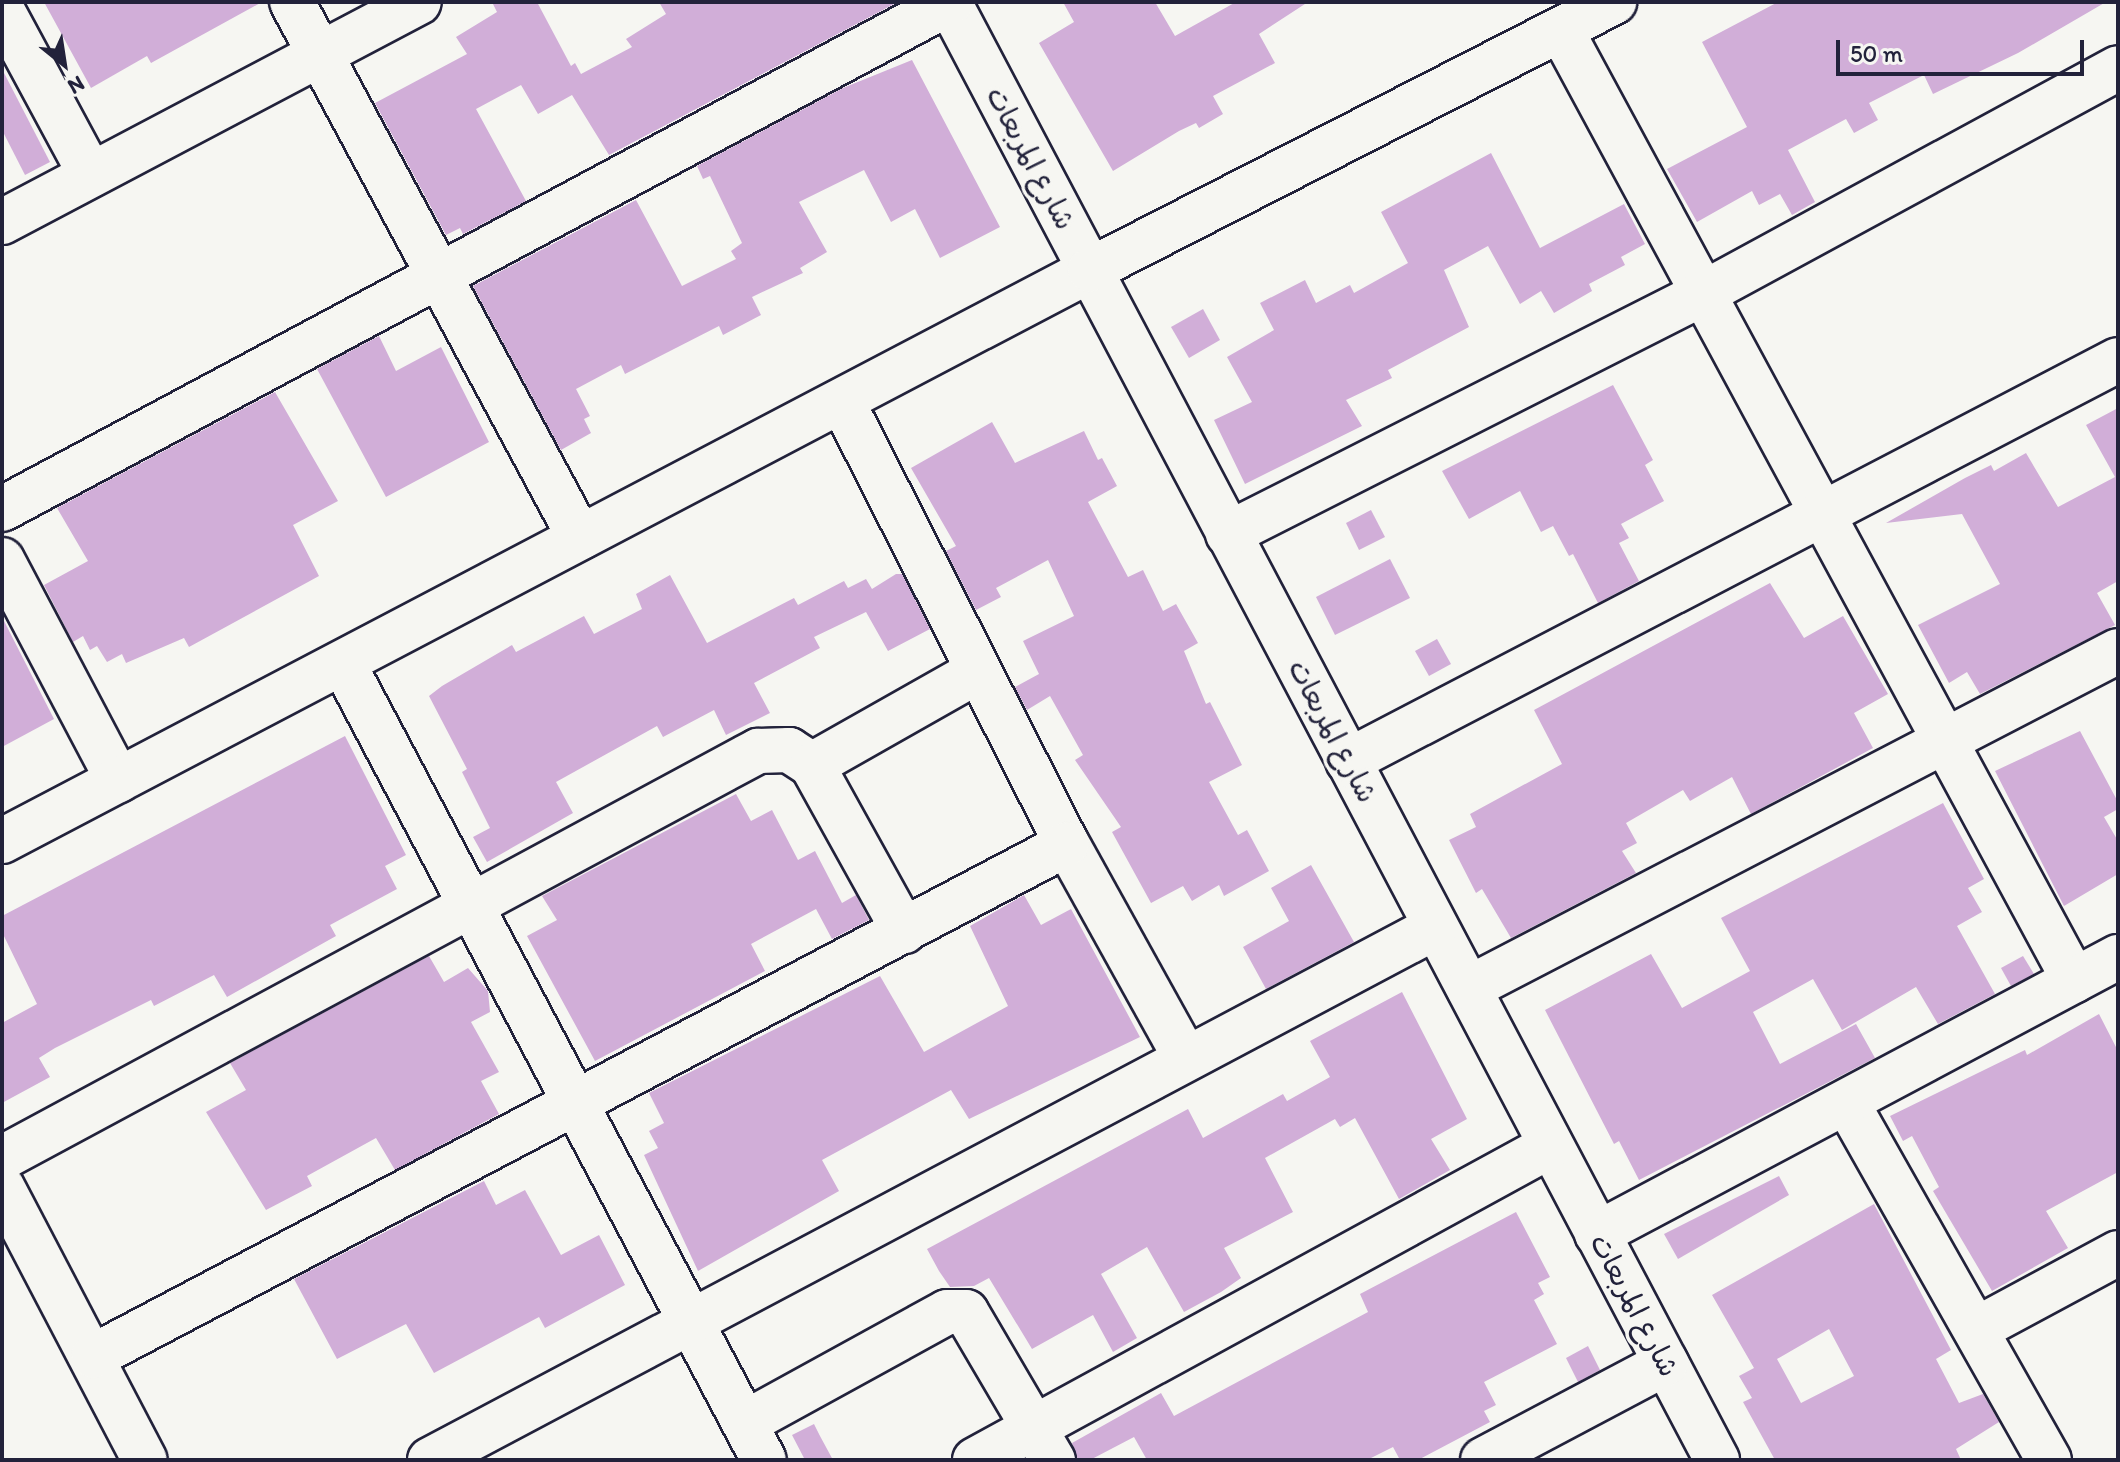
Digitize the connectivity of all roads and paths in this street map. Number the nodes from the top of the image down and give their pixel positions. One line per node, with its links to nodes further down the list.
1 (292, 2): 7 (street)
2 (419, 2): 7 (street)
3 (950, 2): 11 (street, شارع المربعات); 12 (street)
4 (1609, 3): 6 (street)
5 (2, 10): 9 (street)
6 (1561, 30): 11 (street); 13 (street)
7 (320, 55): 9 (street); 12 (street)
8 (2118, 68): 13 (street)
9 (91, 175): 10 (street)
10 (2, 222)
11 (1090, 270): 15 (street); 18 (street, شارع المربعات)
12 (438, 272): 16 (street); 19 (street)
13 (1702, 294): 17 (street); 18 (street)
14 (2118, 360): 17 (street)
15 (842, 401): 19 (street); 23 (street)
16 (2, 509)
17 (1826, 515): 24 (street); 25 (street)
18 (1228, 534): 25 (street, شارع المربعات)
19 (580, 538): 22 (street)
20 (2, 560): 27 (street)
21 (2118, 651): 24 (street)
22 (343, 663): 27 (street); 30 (street)
23 (978, 671): 26 (street); 29 (street)
24 (1947, 740): 34 (street); 35 (street)
25 (1348, 761): 31 (street, شارع المربعات)
26 (812, 765): 30 (street); 32 (street)
27 (118, 780): 28 (street)
28 (2, 841)
29 (1067, 844): 32 (street); 36 (street)
30 (472, 907): 37 (street); 40 (street)
31 (1436, 927): 35 (street, شارع المربعات); 36 (street)
32 (904, 931): 37 (street)
33 (2118, 957): 34 (street)
34 (2074, 980): 38 (street)
35 (1469, 988): 39 (street, شارع المربعات)
36 (1185, 1057): 44 (street)
37 (579, 1102): 44 (street); 46 (street)
38 (1847, 1103): 42 (street); 45 (street)
39 (1550, 1146): 42 (street, شارع المربعات); 49 (street)
40 (2, 1158)
41 (2, 1187): 46 (street)
42 (1597, 1234): 47 (street, شارع المربعات)
43 (2118, 1253): 45 (street)
44 (692, 1320): 48 (street); 50 (street)
45 (1977, 1329): 56 (street)
46 (94, 1356): 51 (street)
47 (1666, 1363): 54 (street); 55 (street, شارع المربعات)
48 (755, 1442): 49 (street)
49 (1044, 1444): 53 (street)
50 (476, 1449): 52 (street)
51 (145, 1460)
52 (430, 1460)
53 (975, 1460)
54 (1483, 1460)
55 (1717, 1460)
56 (2049, 1460)

